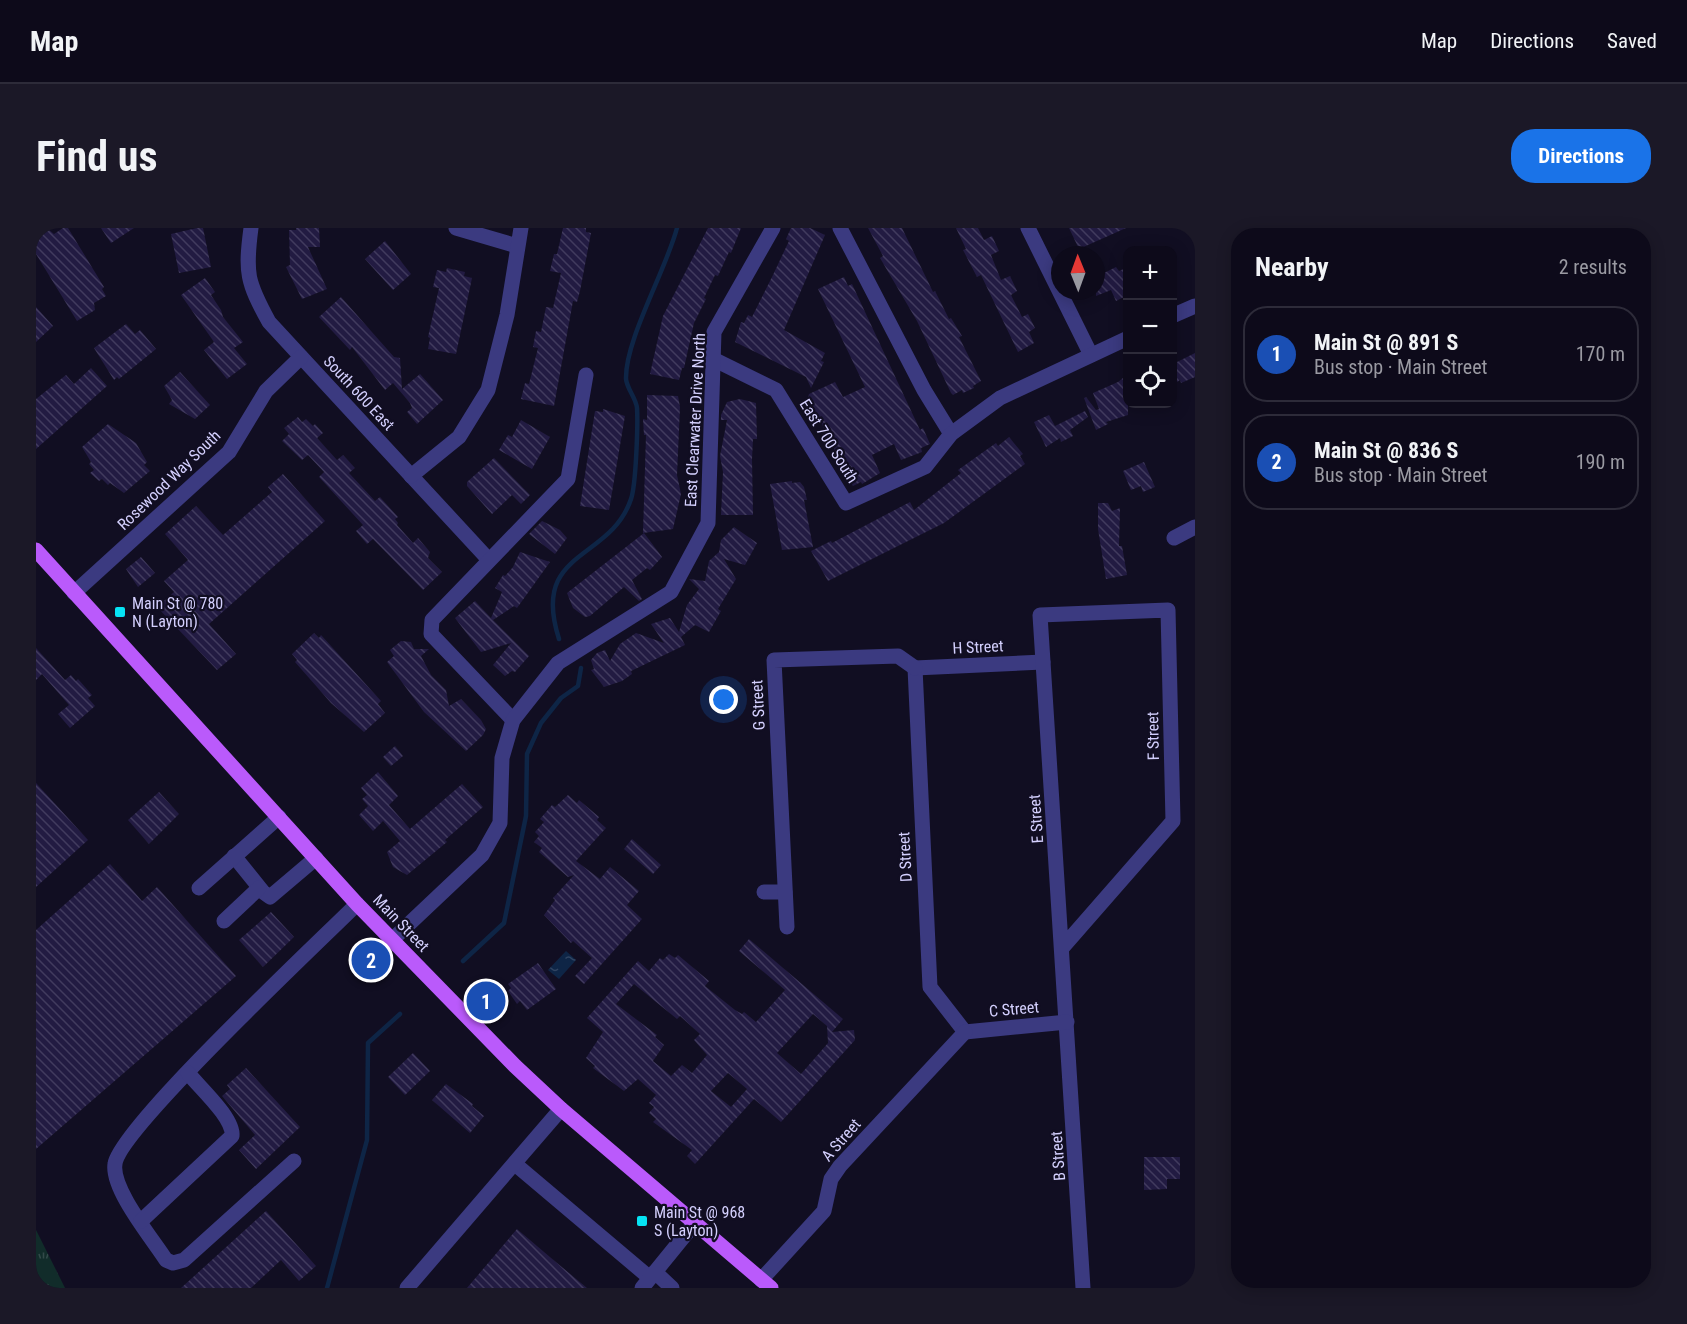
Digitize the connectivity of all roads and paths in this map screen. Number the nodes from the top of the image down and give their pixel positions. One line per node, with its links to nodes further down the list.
1 (251, 228): 12 (street, South 600 East)
2 (456, 228): 7 (street)
3 (521, 228): 7 (street)
4 (773, 228): 13 (street, East Clearwater Drive North)
5 (840, 228): 15 (street)
6 (1028, 228): 11 (street)
7 (517, 246): 16 (street)
8 (1195, 306): 9 (street)
9 (1177, 314)
10 (1123, 340): 11 (street, East 700 South)
11 (1091, 355): 15 (street, East 700 South)
12 (301, 357): 16 (street, South 600 East); 21 (street, Rosewood Way South)
13 (713, 359): 15 (street, East 700 South); 25 (street, East Clearwater Drive North)
14 (586, 375): 20 (street)
15 (951, 434)
16 (411, 476): 20 (street, South 600 East)
17 (1195, 527): 18 (street)
18 (1174, 538)
19 (36, 550): 21 (main road, Main Street)
20 (489, 560): 25 (street)
21 (74, 593): 26 (main road, Main Street)
22 (1040, 615): 23 (street, E Street); 37 (street, F Street)
23 (1043, 662): 24 (street, H Street); 37 (street, E Street)
24 (915, 668): 32 (street, G Street); 39 (street, D Street)
25 (513, 720): 36 (street)
26 (279, 817): 27 (street); 28 (main road, Main Street)
27 (234, 856): 29 (street); 30 (street)
28 (316, 858): 30 (street); 33 (main road, Main Street)
29 (199, 888)
30 (259, 888): 34 (street)
31 (764, 892): 32 (street)
32 (785, 892): 35 (street, G Street)
33 (357, 904): 36 (main road, Main Street); 40 (street)
34 (224, 921)
35 (787, 927)
36 (392, 940): 41 (main road, Main Street)
37 (1062, 948): 38 (street, E Street)
38 (1067, 1022): 39 (street, C Street); 50 (street, B Street)
39 (964, 1032): 47 (street, A Street)
40 (188, 1074): 44 (street); 44 (street)
41 (561, 1109): 43 (street); 45 (main road, Main Street)
42 (294, 1161): 44 (street)
43 (515, 1164): 46 (street); 48 (street)
44 (141, 1221)
45 (694, 1224): 46 (street); 47 (main road, Main Street)
46 (649, 1280): 49 (street)
47 (766, 1284)
48 (407, 1288)
49 (672, 1288)
50 (1083, 1288)

